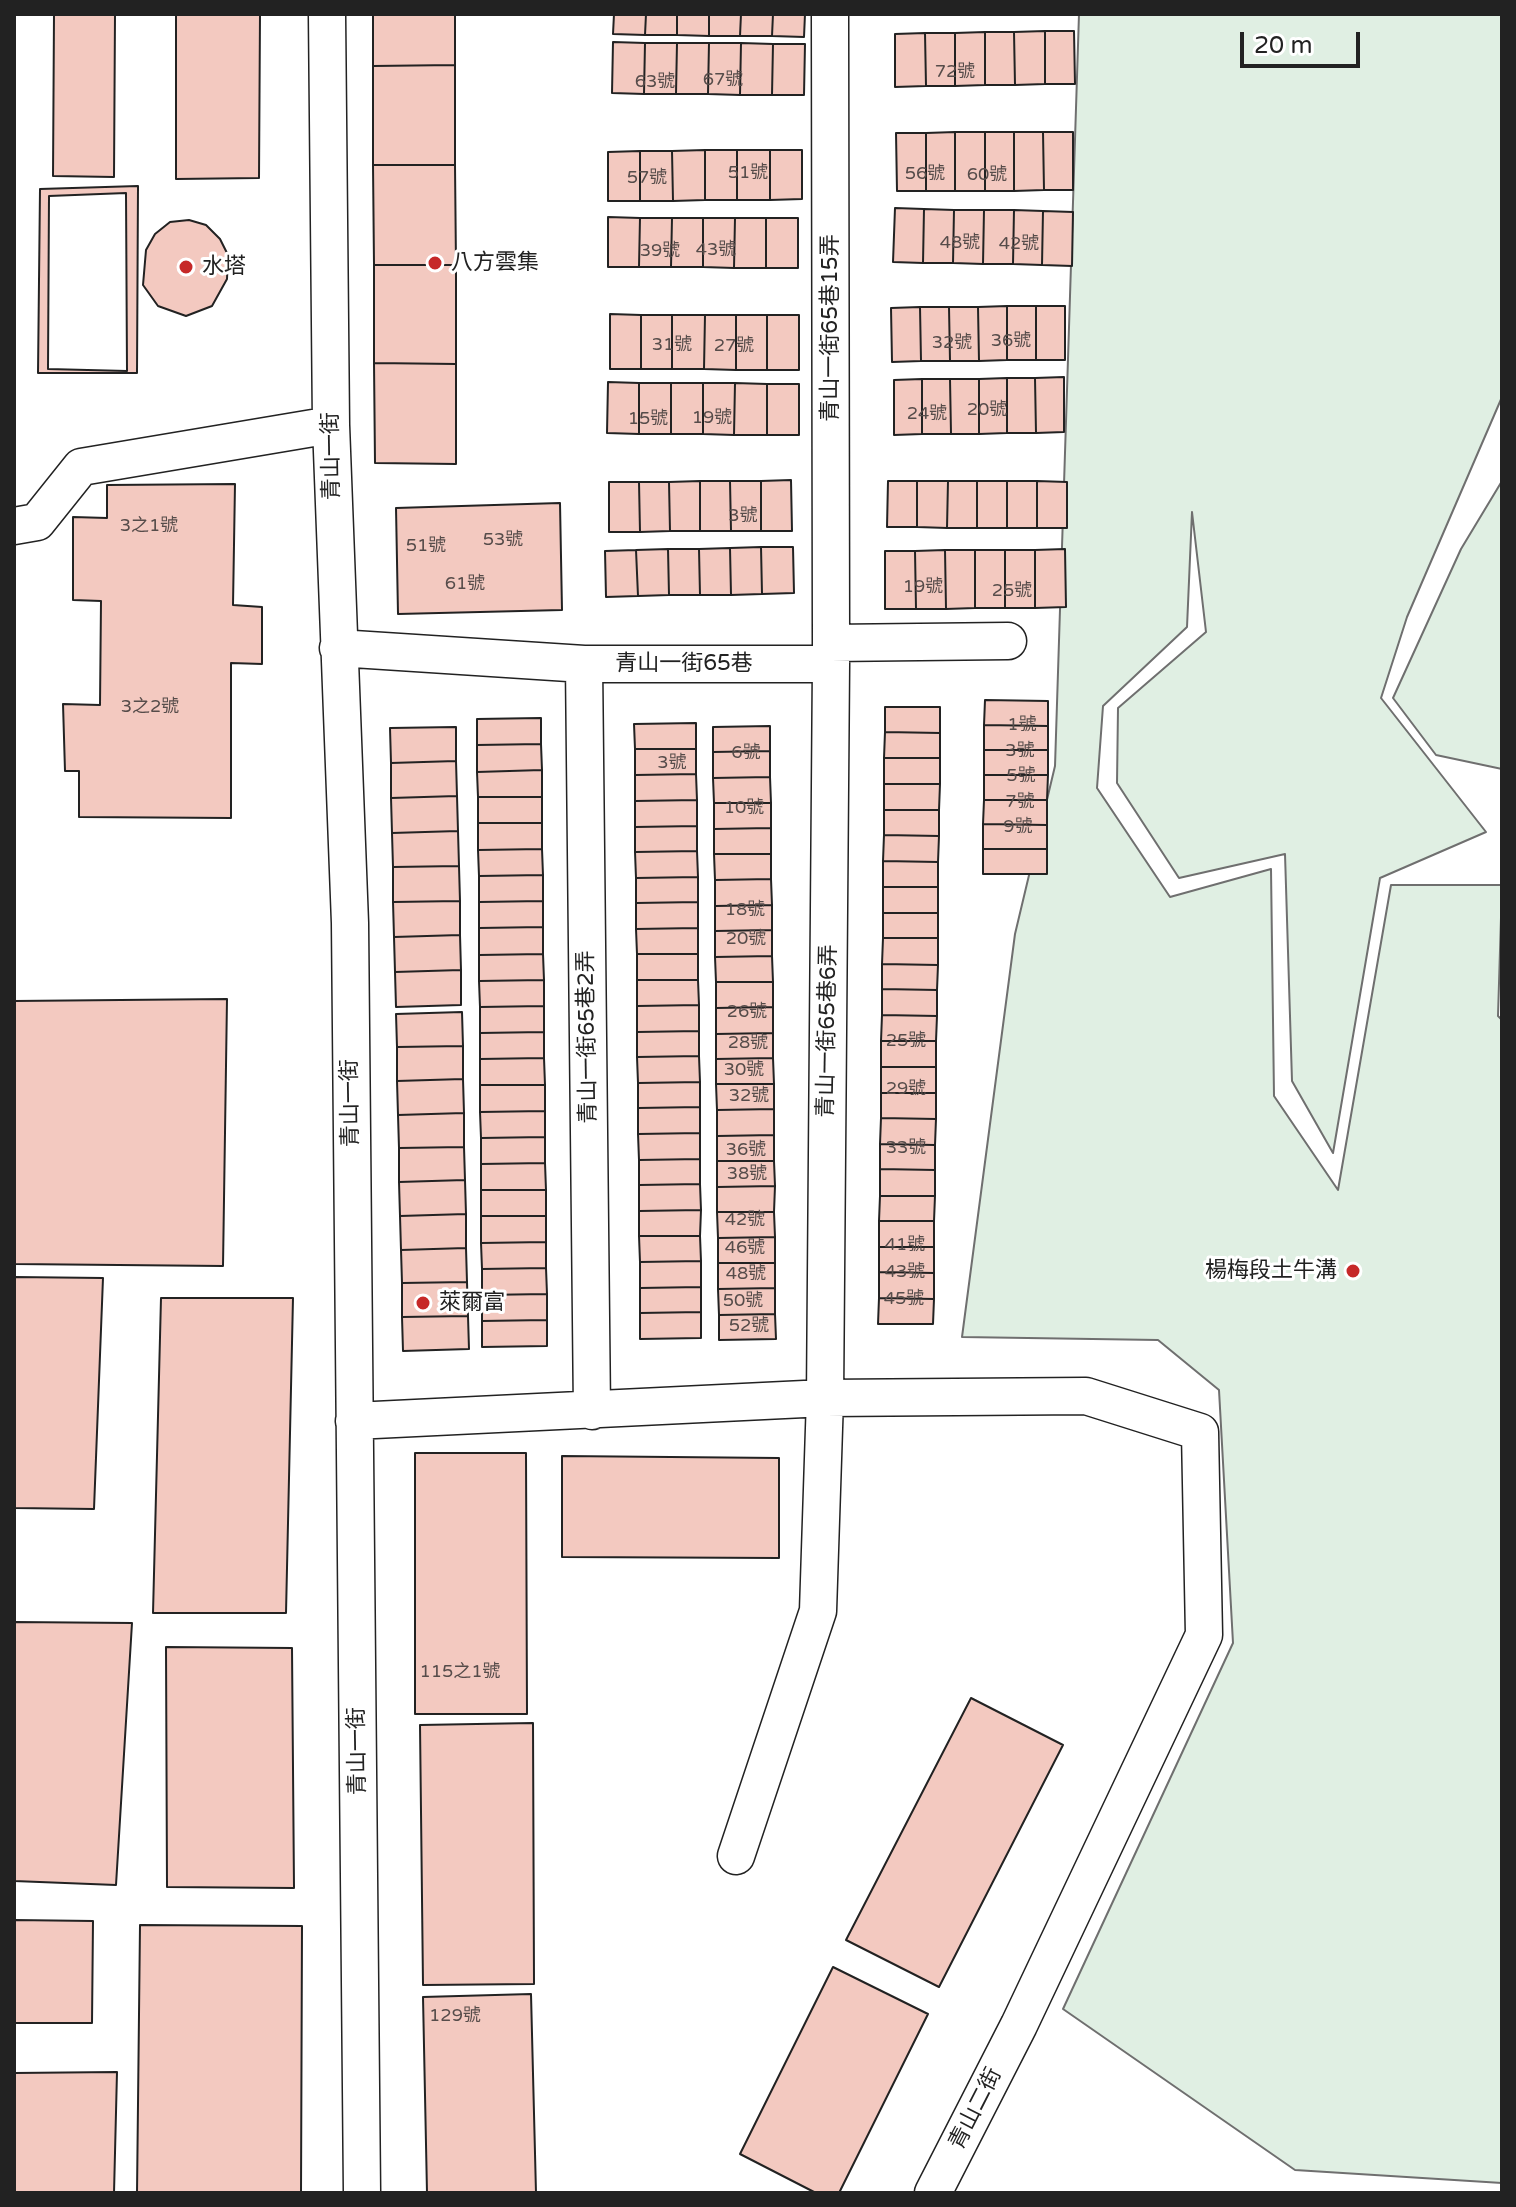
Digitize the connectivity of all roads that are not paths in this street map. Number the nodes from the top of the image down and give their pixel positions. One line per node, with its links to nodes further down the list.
1 (327, 14): 3 (street, 青山一街)
2 (830, 14): 7 (street, 青山一街65巷15弄)
3 (331, 425): 4 (street); 6 (street, 青山一街)
4 (14, 526)
5 (1008, 641): 7 (street, 青山一街65巷)
6 (338, 648): 8 (street, 青山一街65巷); 11 (street, 青山一街)
7 (831, 653): 8 (street, 青山一街65巷); 9 (street, 青山一街65巷6弄)
8 (584, 664): 10 (street, 青山一街65巷2弄)
9 (825, 1398): 10 (street); 12 (street, 青山一街65巷6弄); 14 (street, 青山二街)
10 (592, 1411): 11 (street)
11 (354, 1421): 13 (street, 青山一街)
12 (736, 1856)
13 (362, 2193)
14 (933, 2193)

